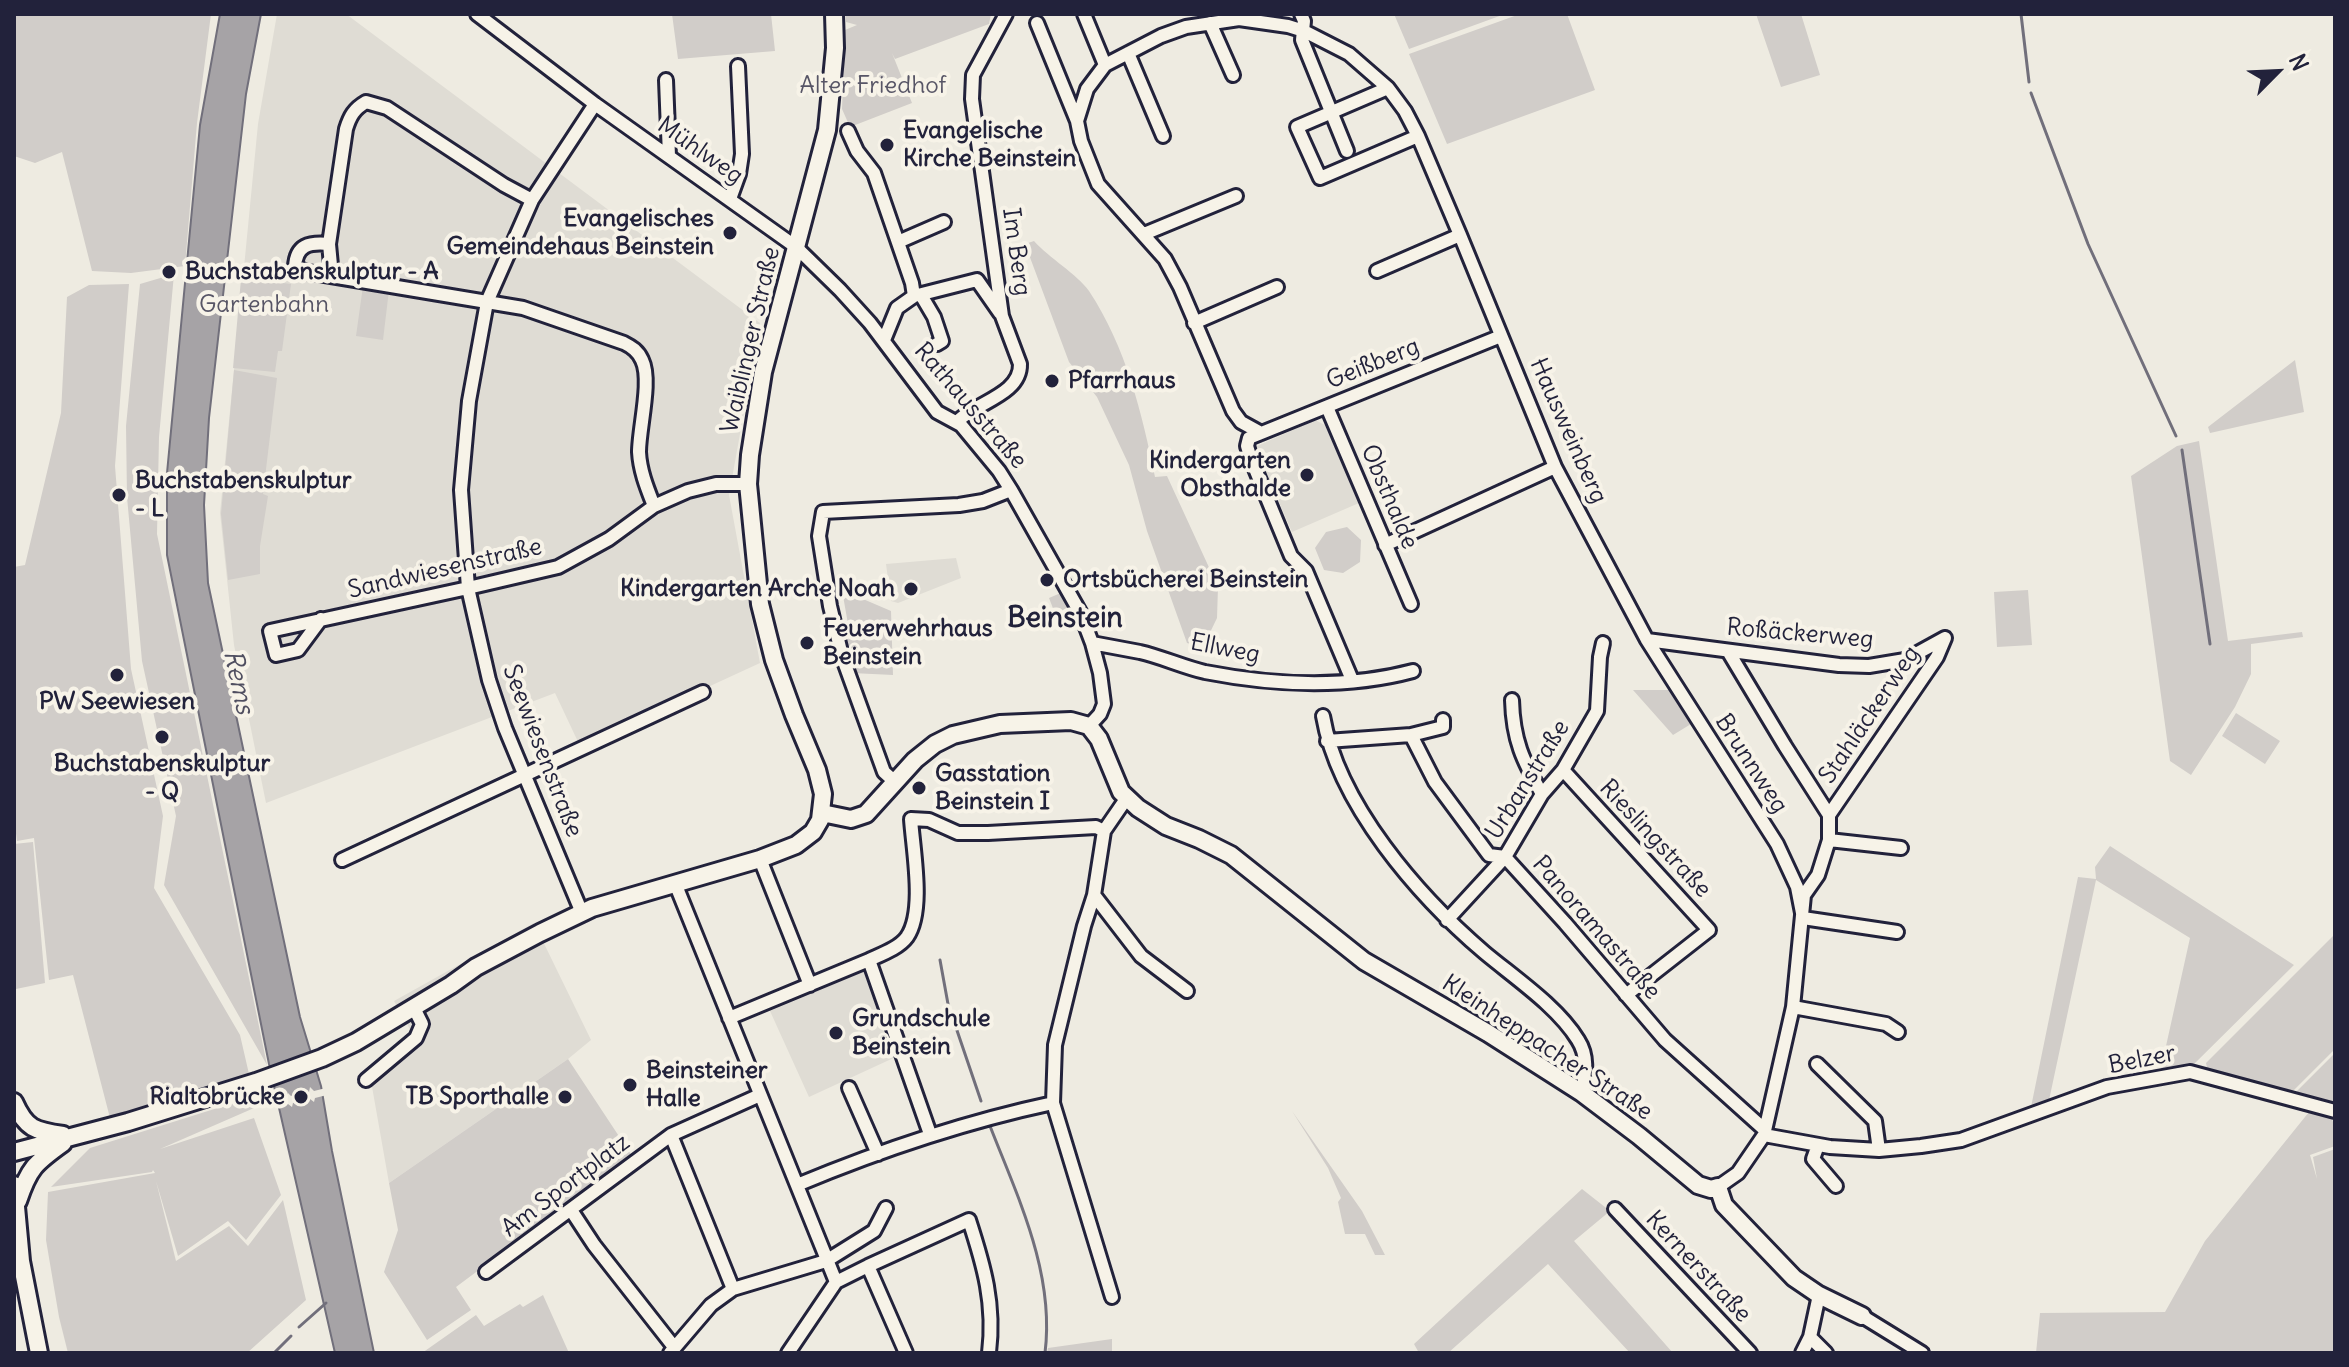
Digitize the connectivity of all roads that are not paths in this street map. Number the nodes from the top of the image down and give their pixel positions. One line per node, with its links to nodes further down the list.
1 (477, 14): 15 (street, Mühlweg)
2 (834, 14): 31 (street, Waiblinger Straße)
3 (1006, 14): 37 (street, Im Berg)
4 (1084, 14): 10 (street)
5 (1301, 14): 8 (street)
6 (1037, 23): 17 (street)
7 (1210, 23): 8 (street, Hausweinberg); 9 (street, Hausweinberg); 12 (street)
8 (1304, 31): 14 (street, Hausweinberg); 16 (street)
9 (1128, 53): 10 (street, Hausweinberg); 19 (street)
10 (1105, 65): 17 (street)
11 (738, 66): 24 (street)
12 (1233, 75)
13 (666, 80): 22 (street)
14 (1388, 88): 16 (street); 20 (street, Hausweinberg)
15 (595, 104): 22 (street, Mühlweg); 25 (street, Seewiesenstraße)
16 (1331, 113): 20 (street); 21 (street)
17 (1077, 121): 27 (street)
18 (848, 131): 29 (street, Rathausstraße)
19 (1163, 136)
20 (1418, 136): 28 (street, Hausweinberg)
21 (1347, 151)
22 (669, 156): 24 (street, Mühlweg)
23 (1236, 196): 27 (street)
24 (730, 199): 31 (street, Mühlweg)
25 (532, 200): 30 (street); 36 (street, Seewiesenstraße)
26 (944, 222): 29 (street)
27 (1144, 234): 38 (street)
28 (1460, 235): 32 (street); 39 (street, Hausweinberg)
29 (898, 242): 35 (street, Rathausstraße)
30 (329, 244): 33 (street); 33 (street)
31 (796, 247): 40 (street, Mühlweg); 46 (street, Waiblinger Straße)
32 (1377, 271)
33 (332, 276): 36 (street)
34 (1277, 287): 38 (street)
35 (918, 295): 37 (street); 40 (street, Rathausstraße); 41 (street, Rathausstraße)
36 (487, 302): 48 (street); 50 (street, Seewiesenstraße)
37 (1002, 316): 43 (street, Im Berg)
38 (1194, 323): 44 (street)
39 (1501, 336): 42 (street, Geißberg); 45 (street, Hausweinberg)
40 (884, 340): 43 (street, Rathausstraße)
41 (937, 344)
42 (1327, 407): 44 (street, Geißberg); 49 (street, Obsthalde)
43 (957, 422): 47 (street, Rathausstraße)
44 (1261, 433): 61 (street)
45 (1555, 467): 49 (street); 54 (street, Hausweinberg)
46 (748, 484): 48 (street, Sandwiesenstraße); 74 (street, Waiblinger Straße)
47 (1011, 490): 55 (street, Rathausstraße); 71 (street)
48 (654, 506): 50 (street, Sandwiesenstraße)
49 (1385, 545): 51 (street, Obsthalde)
50 (468, 588): 52 (street, Sandwiesenstraße); 70 (street, Seewiesenstraße)
51 (1411, 604)
52 (321, 619)
53 (1945, 638): 58 (street, Roßäckerweg); 59 (street, Stahläckerweg)
54 (1647, 640): 57 (street, Roßäckerweg); 85 (street, Brunnweg)
55 (1092, 643): 61 (street, Ellweg); 66 (street, Rathausstraße)
56 (1603, 643): 69 (street, Urbanstraße)
57 (1728, 651): 58 (street, Roßäckerweg); 75 (street)
58 (1911, 657): 59 (street)
59 (1931, 666): 75 (street, Stahläckerweg)
60 (1413, 671): 61 (street, Ellweg)
61 (1352, 680)
62 (703, 692): 70 (street)
63 (1512, 700): 72 (street)
64 (1323, 716): 68 (street)
65 (1443, 720): 67 (street)
66 (1089, 726): 71 (street); 73 (street)
67 (1411, 735): 68 (street); 79 (street, Panoramastraße)
68 (1327, 741): 86 (street)
69 (1563, 770): 72 (street, Urbanstraße); 91 (street, Rieslingstraße)
70 (524, 774): 81 (street); 84 (street, Seewiesenstraße)
71 (895, 782): 74 (street)
72 (1542, 794): 79 (street, Urbanstraße)
73 (1126, 799): 76 (street); 99 (street, Kleinheppacher Straße)
74 (822, 813): 80 (street)
75 (1829, 815): 77 (street, Brunnweg)
76 (1104, 831): 83 (street); 88 (street)
77 (1829, 840): 78 (street); 85 (street, Brunnweg)
78 (1901, 848)
79 (1505, 857): 86 (street, Urbanstraße); 91 (street, Panoramastraße)
80 (760, 859): 82 (street); 89 (street)
81 (342, 860)
82 (675, 883): 84 (street); 94 (street)
83 (1094, 895): 90 (street); 102 (street)
84 (582, 913): 93 (street)
85 (1803, 918): 87 (street); 92 (street, Brunnweg)
86 (1447, 920): 99 (street)
87 (1897, 932)
88 (869, 960): 89 (street); 105 (street)
89 (810, 985): 94 (street)
90 (1187, 991)
91 (1626, 995): 104 (street, Panoramastraße)
92 (1793, 1007): 95 (street); 104 (street, Brunnweg)
93 (414, 1008): 97 (street); 107 (street)
94 (729, 1018): 100 (street)
95 (1898, 1032)
96 (1817, 1064): 109 (street)
97 (366, 1080)
98 (849, 1088): 111 (street)
99 (1582, 1093): 115 (street, Kleinheppacher Straße)
100 (760, 1095): 106 (street, Am Sportplatz); 113 (street)
101 (14, 1102): 107 (street)
102 (1053, 1103): 105 (street); 126 (street)
103 (2335, 1111): 109 (street, Belzer)
104 (1764, 1133): 108 (street, Belzer); 115 (street, Brunnweg)
105 (930, 1134): 111 (street)
106 (671, 1135): 119 (street, Am Sportplatz); 124 (street)
107 (73, 1137): 110 (street); 116 (street)
108 (1818, 1145): 109 (street, Belzer); 114 (street)
109 (1879, 1150)
110 (14, 1152)
111 (878, 1154): 113 (street)
112 (14, 1185): 116 (street)
113 (797, 1185): 120 (street)
114 (1836, 1186)
115 (1718, 1187): 125 (street)
116 (16, 1207): 130 (street)
117 (886, 1208): 120 (street)
118 (1615, 1209): 134 (street, Kernerstraße)
119 (571, 1210): 122 (street, Am Sportplatz); 129 (street)
120 (826, 1261): 123 (street); 124 (street)
121 (868, 1266): 123 (street); 132 (street); 133 (street)
122 (486, 1272)
123 (836, 1282): 131 (street)
124 (733, 1289): 129 (street)
125 (1819, 1295): 127 (street); 128 (street)
126 (1112, 1297)
127 (1862, 1316): 137 (street)
128 (1810, 1337): 135 (street); 136 (street)
129 (672, 1350)
130 (39, 1353)
131 (788, 1353)
132 (906, 1353)
133 (989, 1353)
134 (1750, 1353)
135 (1802, 1353)
136 (1826, 1353)
137 (1922, 1353)

